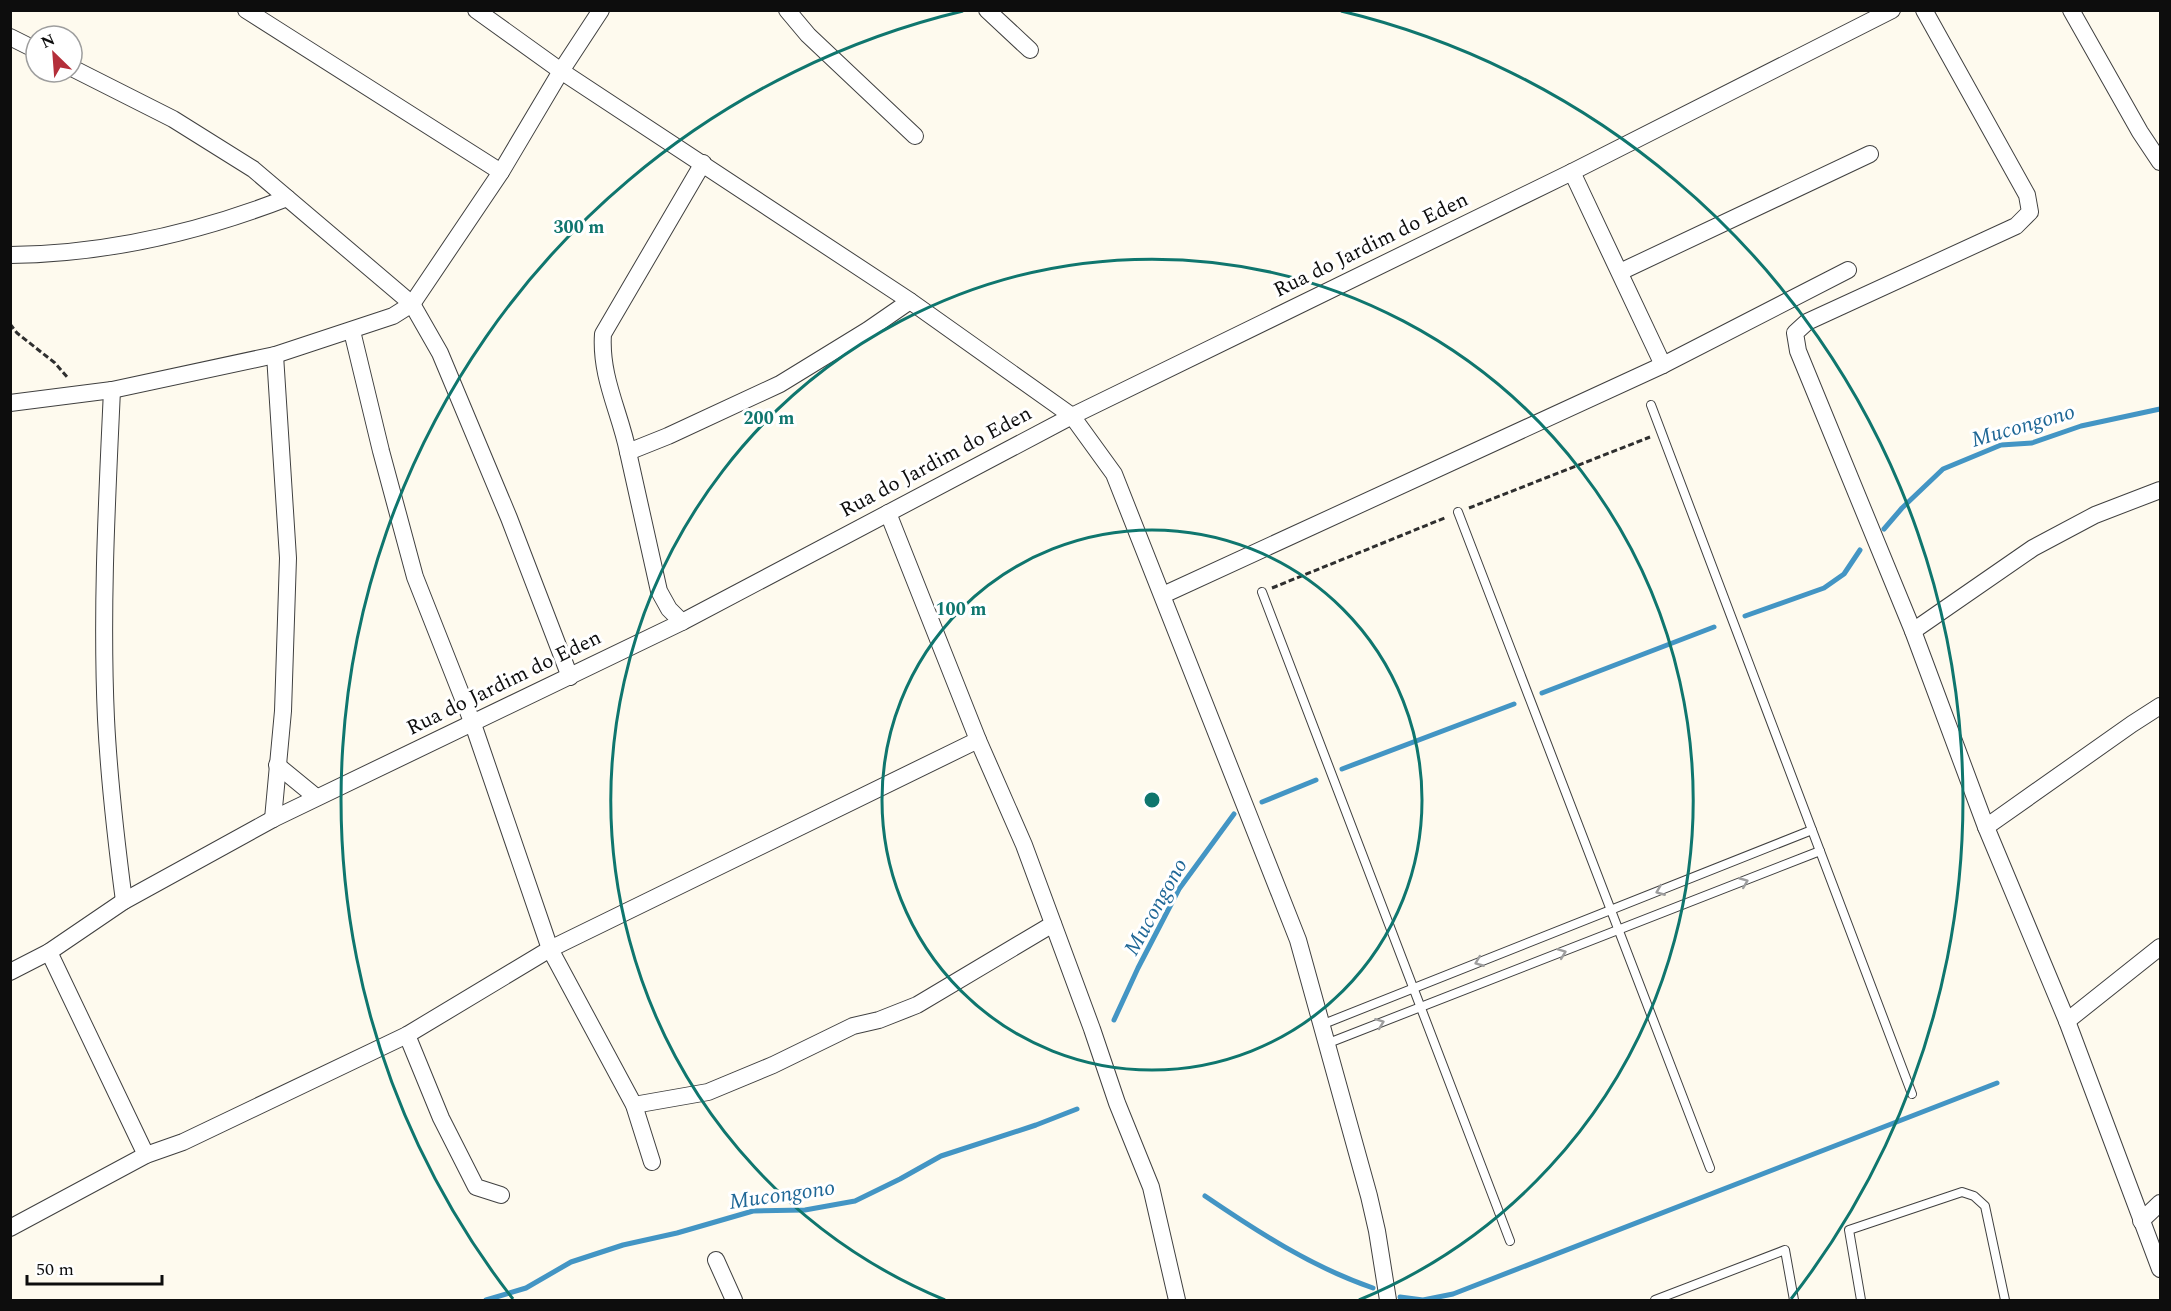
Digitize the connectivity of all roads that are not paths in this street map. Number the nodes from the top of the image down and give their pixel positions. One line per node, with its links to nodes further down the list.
1 (246, 10): 18 (street)
2 (476, 10): 12 (street)
3 (601, 10): 12 (street)
4 (787, 10): 14 (street)
5 (987, 10): 11 (street)
6 (1892, 10): 19 (street, Rua do Jardim do Eden)
7 (1924, 10): 40 (street)
8 (2071, 10): 16 (street)
9 (10, 37): 10 (street)
10 (24, 44)
11 (1030, 50)
12 (561, 71): 17 (street); 18 (street)
13 (84, 74): 20 (street)
14 (915, 136)
15 (1870, 154): 23 (street)
16 (2160, 162)
17 (703, 163): 24 (street); 33 (street)
18 (501, 172): 25 (street)
19 (1572, 172): 23 (street); 32 (street, Rua do Jardim do Eden)
20 (287, 198): 21 (street); 25 (street)
21 (10, 255)
22 (1848, 270): 28 (street)
23 (1620, 272): 28 (street)
24 (910, 301): 32 (street); 33 (street)
25 (412, 304): 26 (street); 41 (street)
26 (352, 331): 27 (street); 43 (street)
27 (275, 355): 29 (street); 45 (street)
28 (1663, 366): 38 (street)
29 (112, 390): 30 (street); 51 (street)
30 (10, 403)
31 (1651, 405): 49 (lane)
32 (1072, 416): 36 (street, Rua do Jardim do Eden); 38 (street)
33 (628, 452): 39 (street)
34 (2160, 490): 40 (street)
35 (1458, 512): 52 (lane)
36 (888, 513): 39 (street, Rua do Jardim do Eden); 44 (street)
37 (1262, 592): 59 (lane)
38 (1163, 595): 62 (street)
39 (682, 622): 41 (street, Rua do Jardim do Eden)
40 (1913, 631): 48 (street)
41 (570, 678): 43 (street, Rua do Jardim do Eden)
42 (2160, 706): 48 (street)
43 (473, 724): 46 (street, Rua do Jardim do Eden); 56 (street)
44 (978, 740): 53 (street); 56 (street)
45 (277, 765): 46 (street); 47 (street)
46 (316, 797): 47 (street, Rua do Jardim do Eden)
47 (273, 819): 51 (street, Rua do Jardim do Eden)
48 (1986, 827): 61 (street)
49 (1812, 830): 50 (lane); 52 (lane, one-way to 52)
50 (1820, 851): 54 (lane, one-way to 50); 65 (lane)
51 (124, 901): 57 (street, Rua do Jardim do Eden)
52 (1611, 910): 54 (lane); 59 (lane, one-way to 59)
53 (1053, 924): 66 (street); 78 (street)
54 (1619, 931): 60 (lane, one-way to 54); 69 (lane)
55 (2160, 946): 61 (street)
56 (550, 949): 63 (street); 66 (street)
57 (49, 952): 58 (street, Rua do Jardim do Eden); 67 (street)
58 (10, 972)
59 (1413, 988): 60 (lane); 62 (lane)
60 (1421, 1007): 64 (lane, one-way to 60); 74 (lane)
61 (2067, 1021): 72 (street)
62 (1321, 1025): 64 (street)
63 (407, 1035): 67 (street); 70 (street)
64 (1326, 1045): 79 (street)
65 (1912, 1094)
66 (634, 1105): 68 (street)
67 (146, 1155): 73 (street)
68 (652, 1162)
69 (1710, 1168)
70 (501, 1195)
71 (2160, 1203): 72 (street)
72 (2141, 1221): 76 (street)
73 (10, 1228)
74 (1510, 1241)
75 (716, 1260): 77 (street)
76 (2160, 1269)
77 (734, 1300)
78 (1177, 1300)
79 (1388, 1300)
80 (1654, 1300): 81 (lane)
81 (1794, 1300)
82 (1861, 1300): 83 (lane)
83 (2005, 1300)

